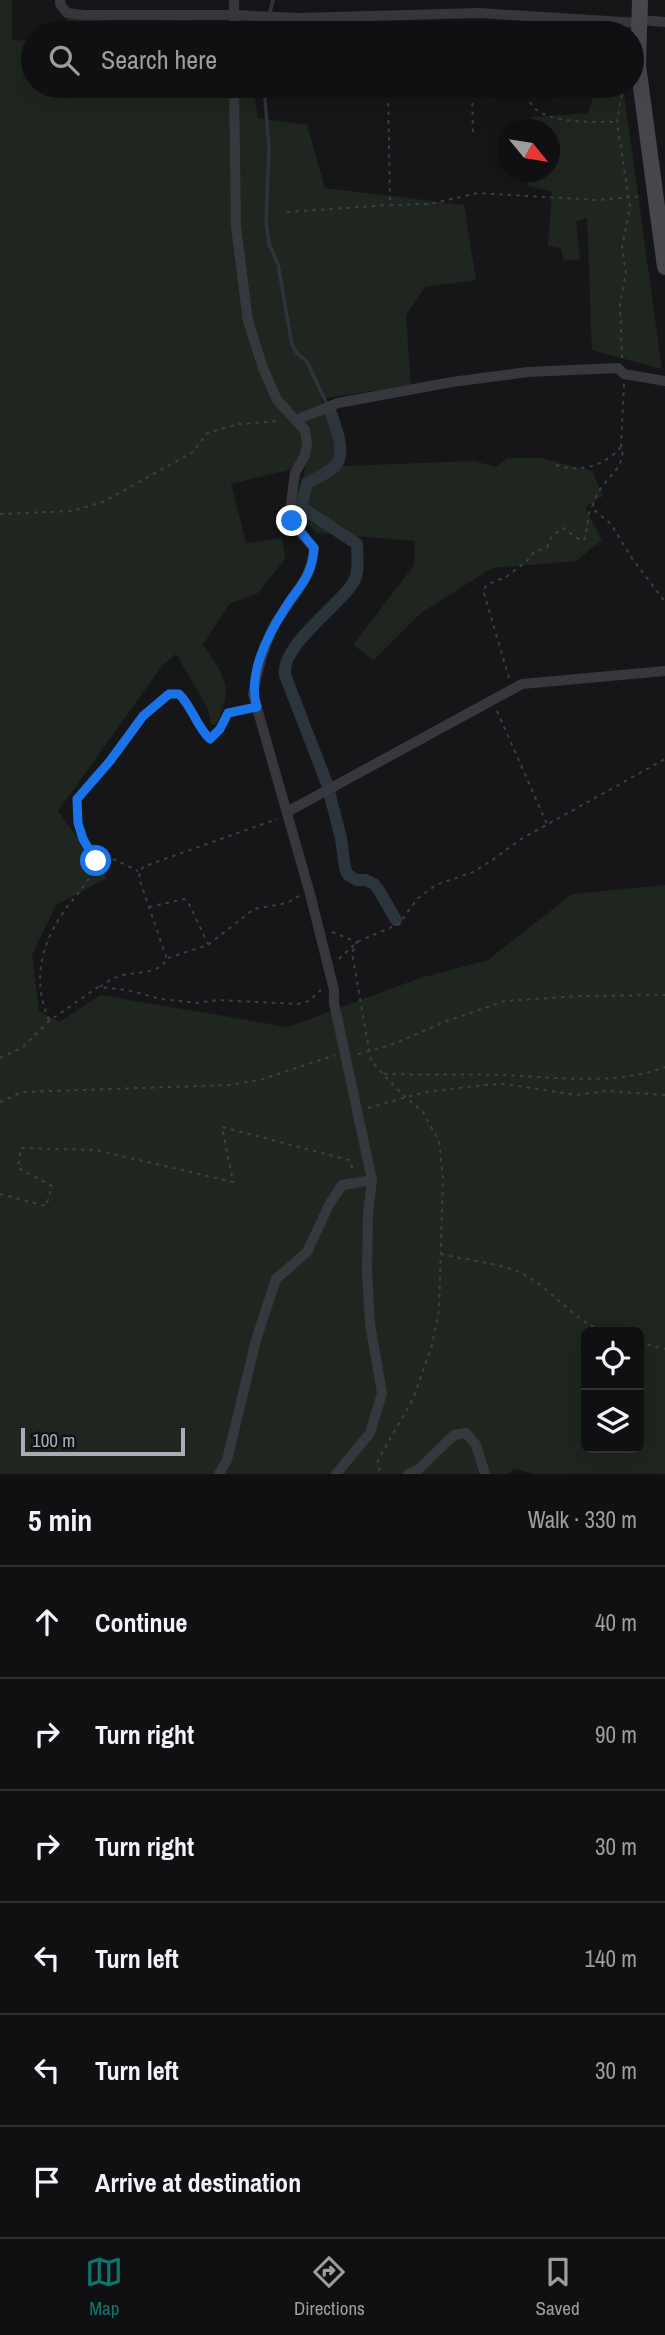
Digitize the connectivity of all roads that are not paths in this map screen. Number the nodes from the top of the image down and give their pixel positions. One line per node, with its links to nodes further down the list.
1 (60, 0): 4 (street)
2 (234, 0): 4 (street)
3 (640, 0): 6 (street)
4 (234, 15): 5 (street); 6 (street)
5 (234, 21)
6 (639, 21)
7 (644, 21): 8 (street)
8 (665, 22)
9 (234, 98): 13 (street)
10 (643, 98): 11 (street)
11 (665, 267)
12 (665, 381): 13 (street)
13 (296, 420): 15 (street)
14 (665, 671): 15 (street)
15 (288, 813): 16 (street)
16 (372, 1180): 17 (street); 18 (street)
17 (219, 1474)
18 (337, 1474)
19 (408, 1474): 20 (street)
20 (485, 1474)

